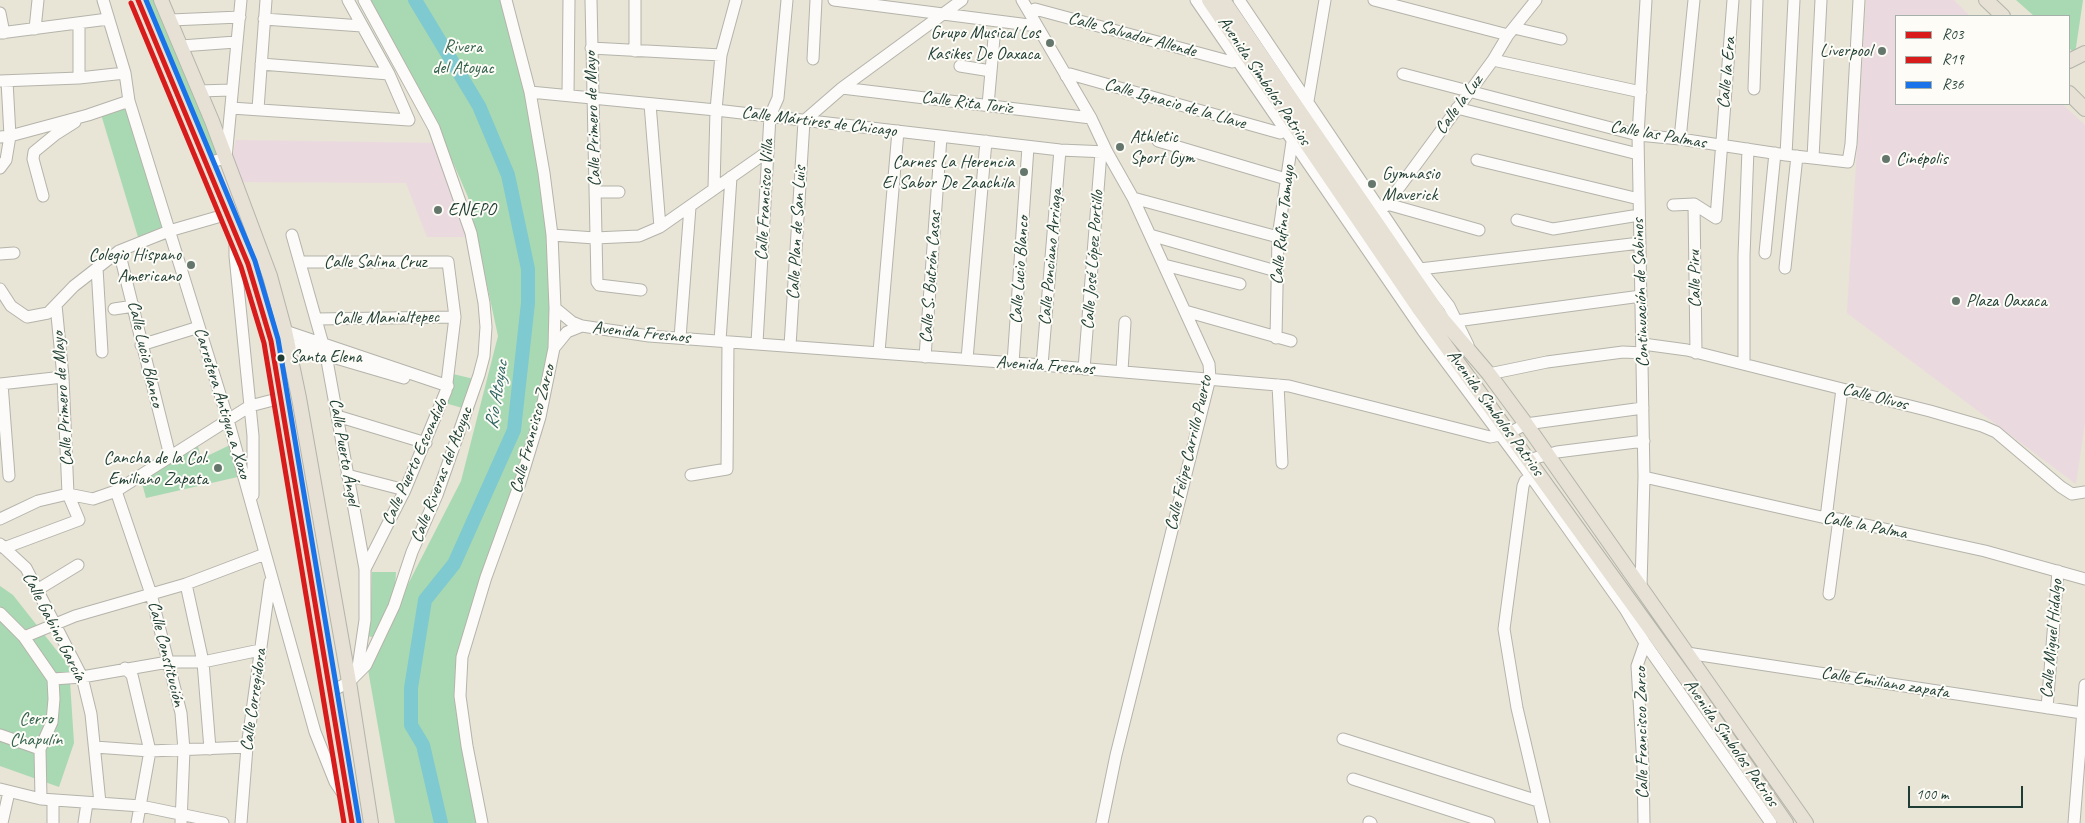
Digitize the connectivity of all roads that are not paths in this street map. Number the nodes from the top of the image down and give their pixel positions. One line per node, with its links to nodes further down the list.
1 (38, 0): 46 (street)
2 (103, 0): 41 (street, Carretera Antigua a Xoxo)
3 (138, 0): 115 (main road)
4 (162, 0): 43 (main road)
5 (241, 0): 39 (street)
6 (266, 0): 42 (street)
7 (348, 0): 45 (street)
8 (364, 0): 249 (street, Calle Riveras del Atoyac)
9 (506, 0): 76 (street, Calle Francisco Zarco)
10 (569, 0): 79 (street)
11 (591, 0): 53 (street, Calle Primero de Mayo)
12 (634, 0): 54 (street)
13 (736, 0): 56 (street)
14 (787, 0): 92 (street, Calle Francisco Villa)
15 (816, 0): 57 (street)
16 (834, 0): 36 (street, Calle Salvador Allende)
17 (962, 0): 36 (street)
18 (1022, 0): 40 (street, Calle Felipe Carrillo Puerto)
19 (1196, 0): 58 (street, Avenida Símbolos Patrios)
20 (1209, 0): 162 (main road, Avenida Símbolos Patrios)
21 (1223, 0): 188 (main road, Avenida Símbolos Patrios)
22 (1239, 0): 83 (street, Avenida Símbolos Patrios)
23 (1325, 0): 83 (street)
24 (1374, 0): 47 (street)
25 (1536, 0): 47 (street, Calle la Luz)
26 (1646, 0): 77 (street, Continuación de Sabinos)
27 (1694, 0): 100 (street)
28 (1733, 0): 104 (street, Calle la Era)
29 (1757, 0): 72 (street)
30 (1794, 0): 111 (street)
31 (1821, 0): 113 (street)
32 (1859, 0): 113 (street, Calle las Palmas)
33 (1975, 0): 37 (main road)
34 (1986, 0): 38 (main road)
35 (0, 13): 48 (street)
36 (945, 14): 40 (street, Calle Salvador Allende); 71 (street)
37 (1990, 15)
38 (2002, 15)
39 (240, 17): 43 (street); 51 (street)
40 (1032, 17): 58 (street, Calle Salvador Allende); 67 (street, Calle Felipe Carrillo Puerto)
41 (108, 19): 44 (street); 64 (street, Carretera Antigua a Xoxo)
42 (264, 19): 45 (street); 61 (street)
43 (171, 20): 52 (main road)
44 (79, 23): 46 (street); 68 (street)
45 (362, 26): 65 (street)
46 (35, 29): 48 (street)
47 (1511, 31): 50 (street); 59 (street, Calle la Luz)
48 (2, 33)
49 (994, 38): 63 (street)
50 (1561, 39)
51 (236, 42): 52 (street); 73 (street)
52 (181, 46): 75 (main road)
53 (591, 48): 54 (street); 81 (street, Calle Primero de Mayo)
54 (635, 51): 56 (street)
55 (2085, 52): 60 (main road)
56 (721, 55): 90 (street)
57 (813, 59)
58 (1235, 59): 96 (street, Avenida Símbolos Patrios)
59 (1493, 60): 74 (street, Calle la Luz); 77 (street)
60 (2070, 60)
61 (261, 64): 65 (street); 89 (street)
62 (960, 66): 63 (street)
63 (991, 71): 85 (street)
64 (125, 73): 68 (street); 82 (street, Carretera Antigua a Xoxo)
65 (389, 74): 89 (street)
66 (1404, 74): 74 (street, Calle las Palmas)
67 (1066, 76): 93 (street, Calle Felipe Carrillo Puerto); 96 (street, Calle Ignacio de la Llave)
68 (79, 78): 69 (street)
69 (4, 80): 98 (street)
70 (2070, 82): 80 (main road)
71 (842, 88): 85 (street, Calle Rita Toriz); 94 (street)
72 (1754, 89)
73 (231, 90): 75 (street); 86 (street)
74 (1470, 90): 87 (street, Calle la Luz); 97 (street, Calle las Palmas)
75 (199, 91): 112 (main road)
76 (530, 92): 79 (street, Calle Mártires de Chicago); 137 (street, Calle Francisco Zarco)
77 (1641, 92): 97 (street, Continuación de Sabinos)
78 (2070, 94): 88 (main road)
79 (568, 95): 81 (street, Calle Mártires de Chicago)
80 (2085, 96)
81 (592, 97): 84 (street, Calle Mártires de Chicago); 120 (street, Calle Primero de Mayo)
82 (129, 101): 91 (street); 134 (street, Carretera Antigua a Xoxo)
83 (1308, 101): 128 (street, Avenida Símbolos Patrios)
84 (650, 104): 90 (street, Calle Mártires de Chicago); 132 (street)
85 (988, 105): 93 (street, Calle Rita Toriz)
86 (230, 108): 89 (street); 112 (street)
87 (1457, 108): 110 (street); 128 (street, Calle la Luz)
88 (2085, 109)
89 (258, 110)
90 (716, 110): 92 (street, Calle Mártires de Chicago); 119 (street)
91 (88, 115): 98 (street); 122 (street)
92 (770, 116): 94 (street, Calle Mártires de Chicago); 108 (street, Calle Francisco Villa)
93 (1091, 118): 109 (street, Calle Felipe Carrillo Puerto)
94 (804, 121): 95 (street, Calle Mártires de Chicago); 179 (street, Calle Plan de San Luis)
95 (898, 131): 99 (street, Calle Mártires de Chicago); 183 (street)
96 (1284, 131): 103 (street, Avenida Símbolos Patrios)
97 (1638, 135): 100 (street, Calle las Palmas); 110 (street, Continuación de Sabinos)
98 (5, 136): 116 (street)
99 (941, 137): 101 (street, Calle Mártires de Chicago); 186 (street, Calle S. Butrón Casas)
100 (1680, 139): 104 (street, Calle las Palmas)
101 (986, 141): 105 (street, Calle Mártires de Chicago); 187 (street)
102 (1158, 142): 118 (street)
103 (1292, 142): 118 (street, Calle Rufino Tamayo); 170 (street, Avenida Símbolos Patrios)
104 (1721, 145): 106 (street, Calle las Palmas); 126 (street, Calle la Era)
105 (1028, 147): 107 (street, Calle Mártires de Chicago); 189 (street, Calle Lucio Blanco)
106 (1748, 149): 111 (street, Calle las Palmas); 190 (street)
107 (1060, 150): 109 (street, Calle Mártires de Chicago); 191 (street, Calle Ponciano Arriaga)
108 (767, 152): 117 (street); 177 (street, Calle Francisco Villa)
109 (1104, 152): 123 (street, Calle Felipe Carrillo Puerto); 192 (street, Calle José López Portillo)
110 (1638, 154): 124 (street, Continuación de Sabinos)
111 (1786, 155): 113 (street, Calle las Palmas); 144 (street); 150 (street)
112 (226, 158): 115 (street); 171 (main road)
113 (1812, 158)
114 (1477, 160): 124 (street)
115 (207, 163): 129 (main road)
116 (0, 168)
117 (731, 176): 119 (street); 175 (street)
118 (1286, 179): 139 (street, Calle Rufino Tamayo)
119 (714, 188): 127 (street)
120 (596, 192): 121 (street); 140 (street, Calle Primero de Mayo)
121 (619, 192)
122 (43, 196)
123 (1133, 198): 138 (street, Calle Felipe Carrillo Puerto); 139 (street)
124 (1638, 199): 130 (street, Continuación de Sabinos)
125 (1673, 204): 126 (street)
126 (1694, 204): 184 (street, Calle Piru)
127 (690, 207): 132 (street); 172 (street)
128 (1384, 207): 133 (street); 151 (street, Avenida Símbolos Patrios)
129 (228, 214): 134 (street); 135 (main road)
130 (1639, 215): 131 (street); 141 (street, Continuación de Sabinos)
131 (1517, 220)
132 (660, 227): 140 (street)
133 (1479, 230)
134 (169, 231): 142 (street); 169 (street, Carretera Antigua a Xoxo)
135 (235, 232): 201 (main road); 202 (street)
136 (292, 235): 146 (street, Calle Puerto Ángel)
137 (552, 235): 140 (street); 160 (street, Calle Francisco Zarco)
138 (1150, 235): 148 (street, Calle Felipe Carrillo Puerto); 152 (street)
139 (1278, 237): 152 (street, Calle Rufino Tamayo)
140 (595, 238): 155 (street, Calle Primero de Mayo)
141 (1640, 243): 151 (street); 156 (street, Continuación de Sabinos)
142 (119, 252): 149 (street); 158 (street, Calle Lucio Blanco)
143 (14, 253): 145 (street)
144 (1765, 253)
145 (0, 254)
146 (301, 262): 147 (street, Calle Salina Cruz); 165 (street, Calle Puerto Ángel)
147 (448, 262): 164 (street, Calle Puerto Escondido)
148 (1164, 264): 153 (street); 163 (street, Calle Felipe Carrillo Puerto)
149 (97, 268): 157 (street); 182 (street)
150 (1785, 268)
151 (1420, 269): 166 (street, Avenida Símbolos Patrios)
152 (1276, 270): 173 (street, Calle Rufino Tamayo)
153 (1240, 284)
154 (0, 289): 159 (street)
155 (641, 290)
156 (1641, 296): 166 (street); 181 (street, Continuación de Sabinos)
157 (56, 305): 159 (street); 195 (street, Calle Primero de Mayo)
158 (134, 306): 161 (street); 178 (street, Calle Lucio Blanco)
159 (5, 308)
160 (555, 308): 168 (street, Avenida Fresnos); 180 (street, Calle Francisco Zarco)
161 (114, 309)
162 (1420, 310): 170 (main road); 207 (main road, Avenida Símbolos Patrios)
163 (1185, 312): 173 (street); 196 (street, Calle Felipe Carrillo Puerto)
164 (455, 317): 165 (street, Calle Manialtepec); 199 (street, Calle Puerto Escondido)
165 (317, 319): 176 (street, Calle Puerto Ángel)
166 (1456, 320): 188 (street, Avenida Símbolos Patrios)
167 (1126, 322): 193 (street)
168 (582, 326): 172 (street, Avenida Fresnos); 180 (street, Avenida Fresnos)
169 (199, 327): 178 (street); 205 (street, Carretera Antigua a Xoxo)
170 (1423, 330): 207 (street, Avenida Símbolos Patrios)
171 (287, 337): 176 (street); 185 (street); 249 (main road)
172 (680, 338): 175 (street, Avenida Fresnos)
173 (1276, 338): 174 (street)
174 (1291, 341)
175 (724, 342): 177 (street, Avenida Fresnos); 214 (street)
176 (323, 343): 185 (street, Calle Puerto Ángel); 199 (street)
177 (757, 343): 179 (street, Avenida Fresnos)
178 (141, 345): 211 (street, Calle Lucio Blanco)
179 (790, 346): 183 (street, Avenida Fresnos)
180 (554, 348): 282 (street, Calle Francisco Zarco)
181 (1643, 348): 184 (street, Calle Olivos); 194 (street, Calle Olivos); 203 (street, Continuación de Sabinos)
182 (102, 352)
183 (879, 352): 186 (street, Avenida Fresnos)
184 (1696, 353): 190 (street, Calle Olivos)
185 (326, 355): 199 (street); 204 (street, Calle Puerto Ángel)
186 (925, 357): 187 (street, Avenida Fresnos)
187 (967, 360): 189 (street, Avenida Fresnos)
188 (1477, 362): 194 (main road, Avenida Símbolos Patrios)
189 (1014, 363): 191 (street, Avenida Fresnos)
190 (1744, 364): 200 (street, Calle Olivos)
191 (1042, 365): 192 (street, Avenida Fresnos)
192 (1084, 369): 193 (street, Avenida Fresnos)
193 (1122, 372): 196 (street, Avenida Fresnos)
194 (1489, 374): 206 (main road, Avenida Símbolos Patrios)
195 (63, 377): 197 (street); 221 (street, Calle Primero de Mayo)
196 (1210, 378): 198 (street, Avenida Fresnos); 283 (street, Calle Felipe Carrillo Puerto)
197 (1, 384): 215 (street)
198 (1278, 385): 207 (street, Avenida Fresnos); 213 (street)
199 (447, 388): 209 (street, Calle Puerto Escondido)
200 (1842, 389): 222 (street, Calle Olivos); 224 (street)
201 (281, 398): 202 (street); 252 (main road)
202 (250, 406): 205 (street); 223 (street)
203 (1643, 408): 206 (street); 208 (street, Continuación de Sabinos)
204 (337, 416): 209 (street); 216 (street, Calle Puerto Ángel)
205 (228, 420): 211 (street); 223 (street, Carretera Antigua a Xoxo)
206 (1526, 424): 207 (street); 210 (main road, Avenida Símbolos Patrios)
207 (1505, 434): 212 (main road, Avenida Símbolos Patrios); 217 (street, Avenida Símbolos Patrios)
208 (1644, 440): 210 (street); 218 (street, Continuación de Sabinos)
209 (426, 443): 219 (street, Calle Puerto Escondido)
210 (1547, 454): 212 (street); 235 (main road, Avenida Símbolos Patrios)
211 (170, 456): 220 (street)
212 (1528, 460): 288 (main road, Avenida Símbolos Patrios)
213 (1282, 463)
214 (691, 475)
215 (9, 476)
216 (348, 476): 219 (street); 230 (street, Calle Puerto Ángel)
217 (1531, 476): 242 (street, Avenida Símbolos Patrios); 268 (street)
218 (1644, 477): 224 (street, Calle la Palma); 235 (street, Continuación de Sabinos)
219 (405, 490): 230 (street, Calle Puerto Escondido)
220 (116, 491): 221 (street); 237 (street, Calle Constitución)
221 (68, 494): 225 (street); 227 (street, Calle Gabino García)
222 (2084, 495)
223 (253, 509): 228 (street, Carretera Antigua a Xoxo)
224 (1826, 518): 226 (street, Calle la Palma)
225 (0, 519)
226 (1839, 519): 231 (street, Calle la Palma); 238 (street)
227 (2, 546): 236 (street, Calle Gabino García)
228 (265, 554): 232 (street, Carretera Antigua a Xoxo); 234 (street)
229 (78, 565): 236 (street)
230 (365, 569): 249 (street, Calle Puerto Ángel)
231 (2058, 571): 233 (street, Calle la Palma); 253 (street, Calle Miguel Hidalgo)
232 (271, 578): 243 (street, Calle Corregidora); 271 (street, Carretera Antigua a Xoxo)
233 (2085, 579)
234 (186, 584): 237 (street); 246 (street)
235 (1641, 586): 244 (main road, Avenida Símbolos Patrios)
236 (37, 590): 240 (street, Calle Gabino García)
237 (151, 594): 240 (street); 245 (street, Calle Constitución)
238 (1828, 594)
239 (0, 613): 241 (street)
240 (55, 624): 241 (street); 248 (street, Calle Gabino García)
241 (24, 637): 250 (street)
242 (1645, 643): 286 (street, Calle Francisco Zarco); 287 (street, Avenida Símbolos Patrios)
243 (260, 650): 246 (street); 259 (street, Calle Corregidora)
244 (1687, 653): 253 (street, Calle Emiliano zapata); 289 (main road, Avenida Símbolos Patrios)
245 (168, 662): 246 (street); 247 (street); 262 (street, Calle Constitución)
246 (203, 662): 261 (street)
247 (125, 668): 248 (street); 263 (street)
248 (82, 677): 250 (street); 258 (street, Calle Gabino García)
249 (353, 678): 252 (street, Calle Riveras del Atoyac); 281 (main road)
250 (53, 679): 260 (street)
251 (2085, 685): 254 (street)
252 (330, 692): 271 (main road)
253 (2047, 708): 254 (street, Calle Emiliano zapata)
254 (2082, 713): 255 (street)
255 (2083, 732): 290 (street)
256 (0, 735): 260 (street)
257 (1343, 739): 268 (street)
258 (95, 747): 263 (street); 270 (street, Calle Gabino García)
259 (247, 747): 261 (street); 279 (street, Calle Corregidora)
260 (40, 749): 266 (street)
261 (210, 749): 262 (street)
262 (184, 750): 263 (street); 273 (street, Calle Constitución)
263 (150, 751): 272 (street)
264 (1353, 778): 284 (street)
265 (5, 790): 266 (street); 274 (street)
266 (40, 799): 267 (street)
267 (53, 800): 269 (street); 275 (street)
268 (1538, 801): 285 (street)
269 (87, 803): 270 (street); 276 (street)
270 (100, 803): 272 (street)
271 (348, 803): 280 (main road)
272 (141, 806): 273 (street); 277 (street)
273 (182, 819): 278 (street)
274 (2, 823)
275 (52, 823)
276 (84, 823)
277 (137, 823)
278 (223, 823)
279 (241, 823)
280 (352, 823)
281 (371, 823)
282 (482, 823)
283 (1102, 823)
284 (1489, 823)
285 (1544, 823)
286 (1644, 823)
287 (1771, 823)
288 (1786, 823)
289 (1806, 823)
290 (2074, 823)

